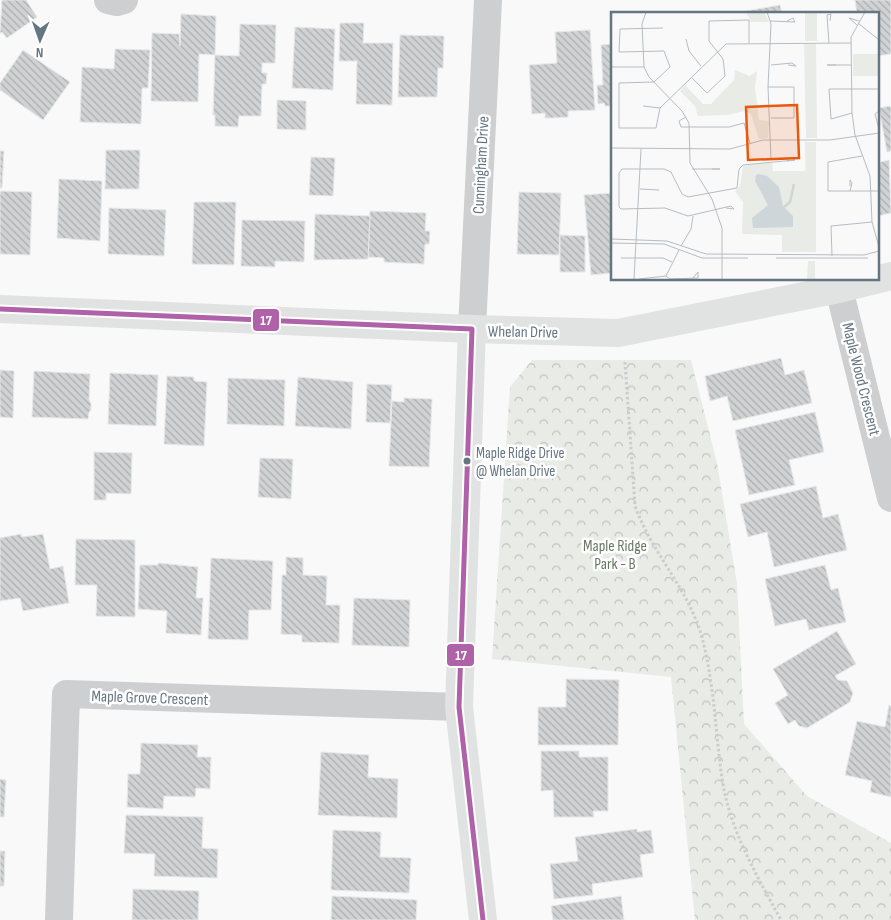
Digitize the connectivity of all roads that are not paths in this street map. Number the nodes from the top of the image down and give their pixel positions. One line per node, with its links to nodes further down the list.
1 (108, 0): 2 (street)
2 (124, 0)
3 (488, 0): 9 (street, Cunningham Drive)
4 (891, 276): 5 (street, Whelan Drive)
5 (878, 279)
6 (875, 280): 7 (street, Whelan Drive)
7 (839, 289): 9 (street, Whelan Drive); 10 (street, Maple Wood Crescent)
8 (0, 309): 9 (street, Whelan Drive)
9 (472, 330): 11 (street)
10 (891, 498)
11 (459, 707): 12 (street, Maple Grove Crescent); 13 (street)
12 (59, 920)
13 (483, 920)

